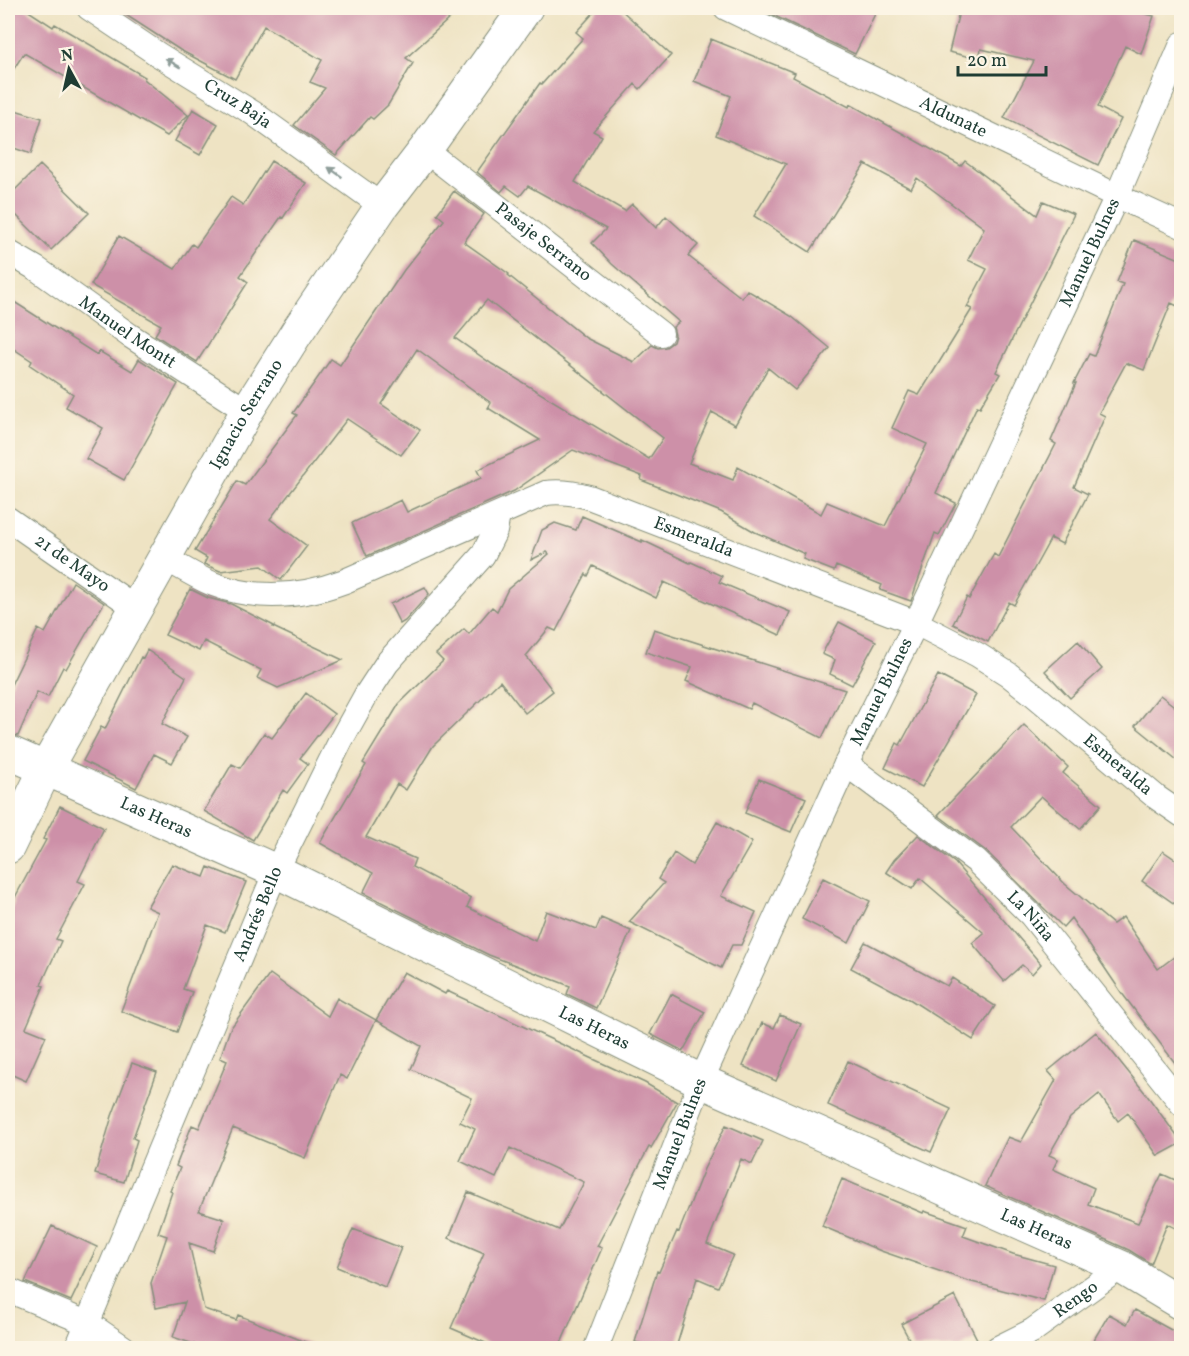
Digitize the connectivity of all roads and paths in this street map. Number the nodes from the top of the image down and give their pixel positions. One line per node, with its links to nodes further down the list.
1 (89, 8): 7 (street, Cruz Baja, one-way to 1)
2 (526, 8): 5 (street, Ignacio Serrano)
3 (726, 8): 6 (street, Aldunate)
4 (1182, 44): 6 (street, Manuel Bulnes)
5 (425, 150): 7 (street, Ignacio Serrano); 10 (street, Pasaje Serrano)
6 (1117, 196): 8 (street, Aldunate); 16 (street, Manuel Bulnes)
7 (382, 206): 11 (street, Ignacio Serrano)
8 (1182, 226)
9 (8, 252): 11 (street, Manuel Montt)
10 (661, 334)
11 (247, 411): 14 (street, Ignacio Serrano)
12 (498, 515): 14 (street, Esmeralda); 16 (street, Esmeralda); 22 (street, Andrés Bello)
13 (8, 519): 15 (street, 21 de Mayo)
14 (163, 558): 15 (street, Ignacio Serrano)
15 (136, 608): 19 (street, Ignacio Serrano)
16 (916, 623): 18 (street, Manuel Bulnes); 20 (street, Esmeralda)
17 (8, 752): 19 (street, Las Heras)
18 (846, 764): 23 (street, Manuel Bulnes); 24 (street, La Niña)
19 (46, 768): 21 (street, Ignacio Serrano); 22 (street, Las Heras)
20 (1182, 815)
21 (8, 847)
22 (276, 871): 23 (street, Las Heras); 28 (street, Andrés Bello)
23 (701, 1081): 25 (street, Las Heras); 31 (street, Manuel Bulnes)
24 (1182, 1104)
25 (1121, 1267): 27 (street, Las Heras); 32 (street, Rengo)
26 (8, 1290): 28 (street)
27 (1182, 1305)
28 (89, 1324): 29 (street, Andrés Bello); 30 (street)
29 (77, 1348)
30 (124, 1348)
31 (596, 1348)
32 (998, 1348)

